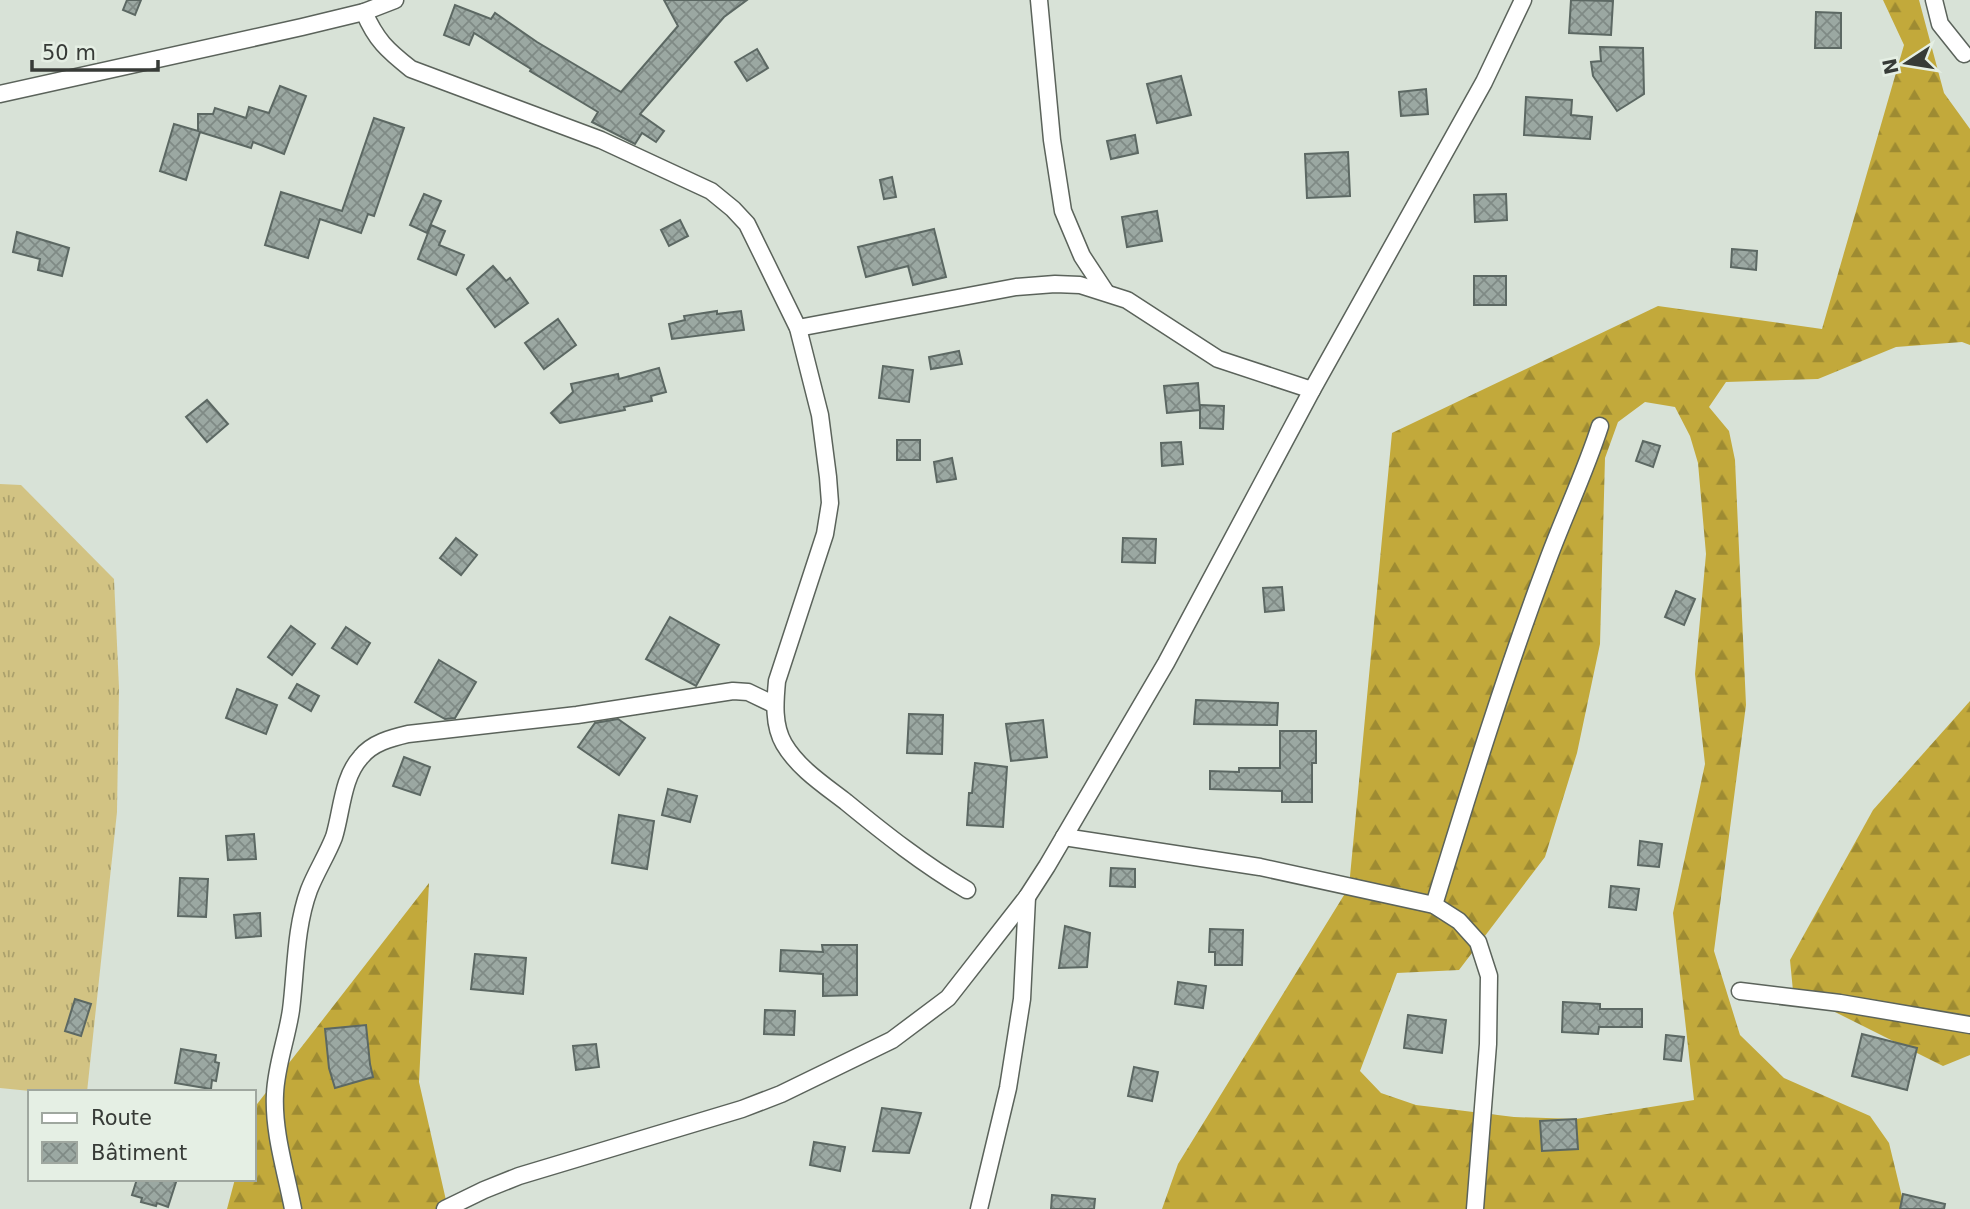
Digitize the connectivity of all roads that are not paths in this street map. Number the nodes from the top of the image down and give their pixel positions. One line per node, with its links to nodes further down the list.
1 (396, 0): 5 (street)
2 (1039, 0): 8 (street)
3 (1523, 0): 10 (street)
4 (1934, 0): 6 (street)
5 (364, 12): 7 (street); 9 (street)
6 (1964, 54)
7 (0, 94)
8 (1105, 291): 9 (street); 10 (street)
9 (798, 328): 12 (street)
10 (1312, 390): 13 (street)
11 (1600, 426): 16 (street)
12 (775, 705): 14 (street); 19 (street)
13 (1064, 837): 15 (street); 16 (street)
14 (967, 890)
15 (1027, 897): 20 (street); 21 (street)
16 (1434, 905): 22 (street)
17 (1740, 991): 18 (street)
18 (1970, 1025)
19 (293, 1209)
20 (445, 1209)
21 (979, 1209)
22 (1475, 1209)

